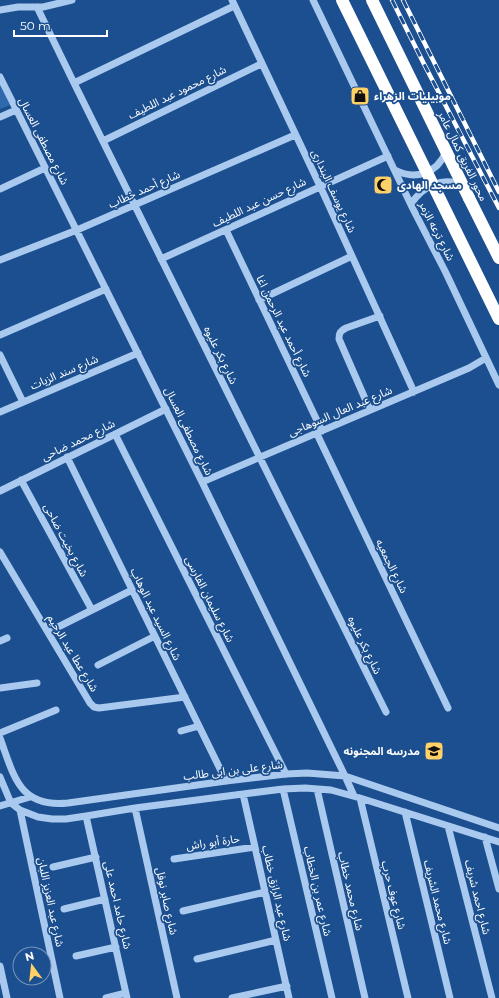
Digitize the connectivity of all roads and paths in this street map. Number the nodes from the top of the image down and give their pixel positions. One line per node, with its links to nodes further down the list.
1 (72, 0): 6 (street)
2 (313, 0): 16 (street, شارع ترعه الزمر)
3 (342, 0): 33 (highway, bridge)
4 (372, 0): 27 (highway, محور الفريق كمال عامر, bridge)
5 (233, 3): 8 (street, شارع يوسف البندارى); 10 (street)
6 (40, 4): 7 (street); 10 (street, شارع بكر عليوه)
7 (0, 10)
8 (261, 64): 13 (street, شارع يوسف البندارى); 14 (street, شارع محمود عبد اللطيف)
9 (0, 77): 11 (street, شارع مصطفى العسال)
10 (74, 83): 14 (street, شارع بكر عليوه)
11 (16, 110): 12 (street); 17 (street, شارع مصطفى العسال)
12 (0, 117)
13 (295, 135): 19 (street, شارع يوسف البندارى); 23 (street, شارع أحمد خطاب)
14 (102, 141): 23 (street, شارع بكر عليوه)
15 (448, 145): 18 (street)
16 (388, 156): 18 (street, شارع ترعه الزمر); 19 (street, شارع حسن عبد اللطيف)
17 (46, 168): 20 (street); 24 (street, شارع مصطفى العسال)
18 (394, 170): 22 (street, شارع ترعه الزمر)
19 (320, 186): 25 (street, شارع حسن عبد اللطيف); 26 (street, شارع يوسف البندارى)
20 (0, 189)
21 (472, 191): 22 (street)
22 (411, 204): 37 (street, شارع ترعه الزمر)
23 (135, 206): 24 (street, شارع أحمد خطاب); 28 (street, شارع بكر عليوه)
24 (77, 230): 29 (street, شارع أحمد خطاب); 30 (street, شارع مصطفى العسال)
25 (226, 230): 28 (street, شارع حسن عبد اللطيف); 31 (street, شارع أحمد عبد الرحمن اغا)
26 (352, 256): 31 (street); 32 (street, شارع يوسف البندارى)
27 (499, 258)
28 (161, 259): 47 (street, شارع بكر عليوه)
29 (0, 260)
30 (106, 289): 34 (street); 35 (street, شارع مصطفى العسال)
31 (260, 300): 44 (street, شارع أحمد عبد الرحمن اغا)
32 (380, 316): 39 (street, شارع يوسف البندارى); 42 (street)
33 (499, 319)
34 (0, 335)
35 (138, 353): 40 (street, شارع سند الزيات); 41 (street, شارع مصطفى العسال)
36 (0, 355): 40 (street)
37 (486, 358): 38 (street, شارع ترعه الزمر); 39 (street, شارع عبد العال السوهاجى)
38 (499, 385)
39 (414, 392): 42 (street, شارع عبد العال السوهاجى)
40 (23, 402): 43 (street, شارع سند الزيات)
41 (166, 409): 45 (street, شارع محمد ضاحى); 49 (street, شارع مصطفى العسال)
42 (370, 410): 44 (street, شارع عبد العال السوهاجى)
43 (0, 412)
44 (320, 432): 47 (street, شارع عبد العال السوهاجى); 60 (street, شارع الجمعيه)
45 (115, 434): 46 (street, شارع محمد ضاحى); 67 (street, شارع سليمان الفارسى)
46 (67, 457): 48 (street, شارع محمد ضاحى); 52 (street, شارع السيد عبد الوهاب)
47 (260, 458): 49 (street, شارع عبد العال السوهاجى); 62 (street, شارع بكر عليوه)
48 (22, 480): 50 (street, شارع محمد ضاحى); 53 (street, شارع بخيت ضاحى)
49 (202, 482): 68 (street, شارع مصطفى العسال)
50 (0, 490)
51 (0, 552): 54 (street, شارع عطا عبد الرحيم)
52 (132, 590): 53 (street); 55 (street, شارع السيد عبد الوهاب)
53 (92, 610): 54 (street)
54 (48, 632): 59 (street, شارع عطا عبد الرحيم)
55 (155, 636): 56 (street); 59 (street, شارع السيد عبد الوهاب)
56 (98, 665)
57 (37, 683): 58 (street)
58 (0, 688)
59 (185, 697): 63 (street, شارع السيد عبد الوهاب)
60 (448, 708)
61 (56, 710): 65 (street)
62 (386, 712)
63 (199, 726): 64 (street); 70 (street, شارع السيد عبد الوهاب)
64 (180, 731)
65 (0, 733)
66 (0, 738): 74 (street)
67 (286, 774): 68 (street, شارع على بن ابى طالب); 70 (street, شارع على بن ابى طالب)
68 (345, 776): 75 (street, شارع مصطفى العسال); 83 (street, شارع على بن ابى طالب)
69 (0, 777): 76 (street)
70 (226, 781): 74 (street, شارع على بن ابى طالب)
71 (283, 789): 72 (street); 73 (street); 108 (street, شارع عمر بن الخطاب)
72 (316, 789): 75 (street); 109 (street, شارع محمد خطاب)
73 (243, 794): 78 (street); 86 (street, شارع عبد الرازق خطاب)
74 (30, 797): 76 (street)
75 (357, 797): 80 (street); 110 (street, شارع عوف حرب)
76 (11, 803): 77 (street); 79 (street)
77 (0, 806)
78 (135, 808): 81 (street); 105 (street, شارع صابر نوفل)
79 (20, 810): 81 (street); 103 (street, شارع عبد العزيز اللبان)
80 (404, 812): 82 (street); 111 (street, شارع محمد الشريف)
81 (86, 816): 87 (street, شارع حامد احمد على)
82 (448, 826): 84 (street); 112 (street, شارع احمد شريف)
83 (499, 828)
84 (485, 838): 85 (street); 90 (street)
85 (499, 842)
86 (255, 847): 88 (street, حارة أبو راش); 91 (street, شارع عبد الرازق خطاب)
87 (96, 857): 89 (street); 92 (street, شارع حامد احمد على)
88 (174, 859)
89 (53, 867)
90 (499, 889)
91 (266, 892): 94 (street); 95 (street, شارع عبد الرازق خطاب)
92 (105, 899): 93 (street); 96 (street, شارع حامد احمد على)
93 (64, 909)
94 (183, 911)
95 (276, 940): 98 (street); 100 (street, شارع عبد الرازق خطاب)
96 (116, 947): 97 (street); 101 (street, شارع حامد احمد على)
97 (76, 956)
98 (196, 960)
99 (0, 966): 102 (street)
100 (287, 986): 106 (street); 107 (street, شارع عبد الرازق خطاب)
101 (127, 996): 104 (street)
102 (7, 998)
103 (60, 998)
104 (106, 998)
105 (177, 998)
106 (232, 998)
107 (289, 998)
108 (332, 998)
109 (365, 998)
110 (408, 998)
111 (450, 998)
112 (492, 998)

